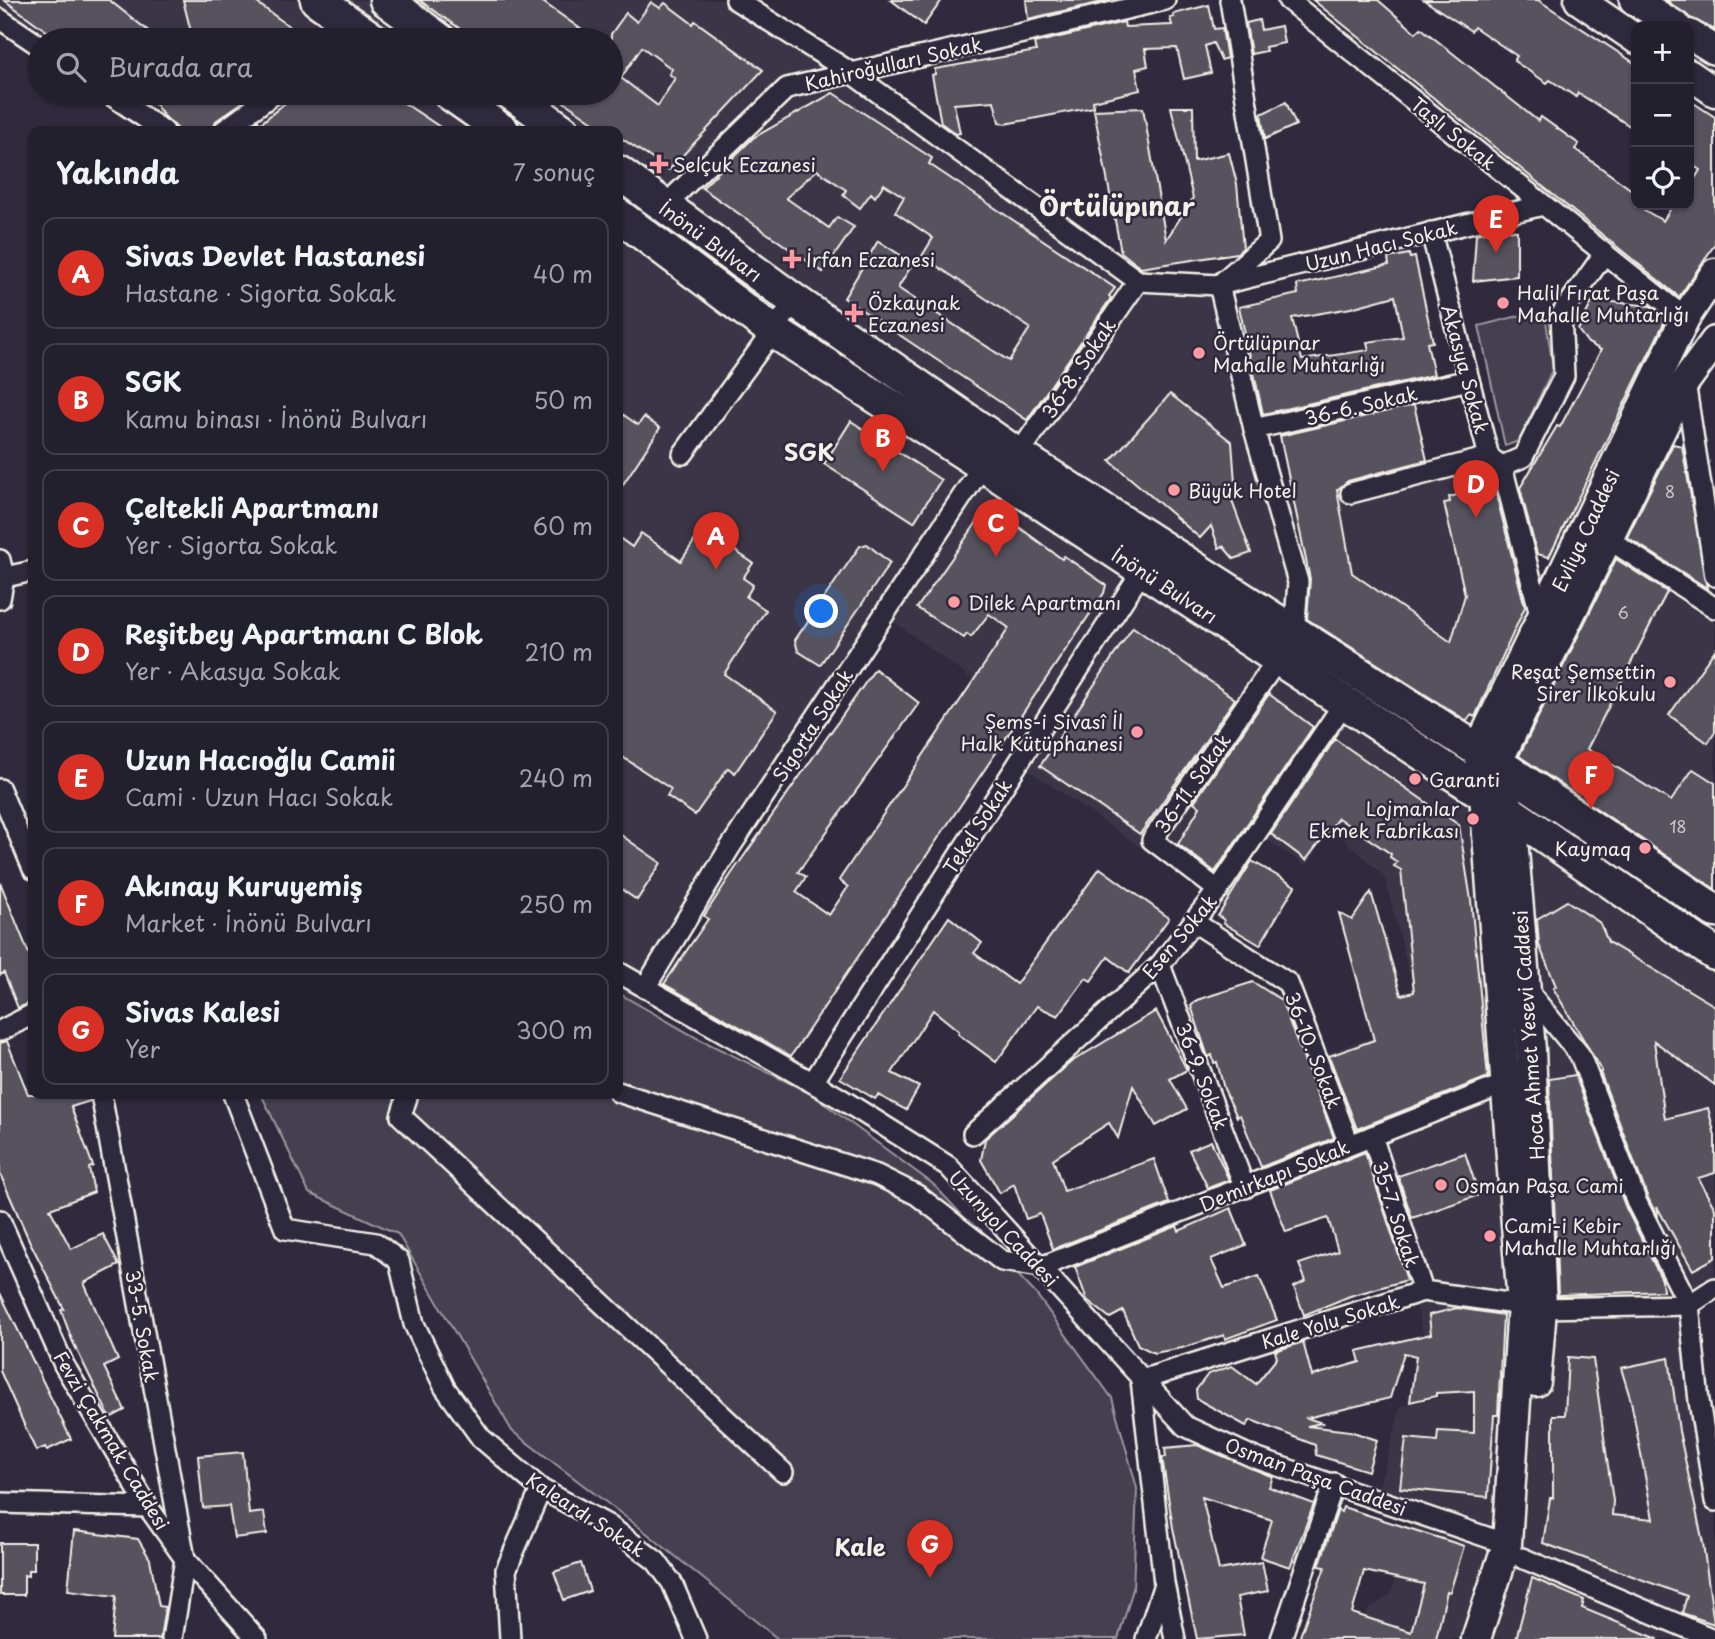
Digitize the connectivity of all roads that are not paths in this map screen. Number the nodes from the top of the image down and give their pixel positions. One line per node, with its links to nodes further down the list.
1 (317, 0): 11 (main road)
2 (386, 0): 12 (main road)
3 (736, 0): 17 (street)
4 (1165, 0): 17 (street, Kahiroğulları Sokak)
5 (1230, 0): 36 (street)
6 (1288, 0): 29 (street, Taşlı Sokak)
7 (1578, 0): 13 (street)
8 (1634, 0): 10 (street)
9 (0, 19): 15 (street)
10 (1668, 21)
11 (350, 28)
12 (424, 28)
13 (1631, 36)
14 (1694, 37): 16 (street)
15 (28, 38)
16 (1715, 50)
17 (849, 72): 30 (street, Kahiroğulları Sokak); 35 (street)
18 (1694, 77): 19 (street)
19 (1715, 92)
20 (126, 105): 24 (street)
21 (259, 105): 25 (street)
22 (466, 105): 26 (main road)
23 (527, 105): 27 (main road)
24 (157, 126)
25 (230, 126)
26 (496, 126)
27 (556, 126)
28 (623, 176): 30 (main road, İnönü Bulvarı)
29 (1543, 205): 32 (street, Uzun Hacı Sokak); 33 (street, Taşlı Sokak)
30 (664, 206): 37 (main road, İnönü Bulvarı)
31 (623, 219): 39 (main road, İnönü Bulvarı)
32 (1431, 232): 36 (street, Uzun Hacı Sokak); 41 (street, Akasya Sokak)
33 (1604, 254): 38 (street, Taşlı Sokak); 46 (street)
34 (1715, 273): 38 (street, Evliya Caddesi)
35 (1138, 281): 36 (street, Uzun Hacı Sokak); 45 (street, 36-8. Sokak)
36 (1219, 285): 43 (street)
37 (794, 301): 39 (street); 45 (main road, İnönü Bulvarı)
38 (1685, 318): 57 (street, Evliya Caddesi)
39 (773, 331): 44 (street); 47 (main road, İnönü Bulvarı)
40 (1715, 341): 42 (street, Evliya Caddesi)
41 (1469, 380): 43 (street, 36-6. Sokak); 46 (street, Akasya Sokak)
42 (1685, 382): 48 (street); 50 (street, Evliya Caddesi)
43 (1254, 429): 58 (street)
44 (684, 454)
45 (1018, 455): 58 (main road, İnönü Bulvarı)
46 (1495, 462): 49 (street); 57 (street, Akasya Sokak)
47 (984, 465): 53 (main road, İnönü Bulvarı); 71 (street, Sigorta Sokak)
48 (1709, 477): 54 (street)
49 (1351, 493)
50 (1608, 539): 56 (street); 60 (street, Evliya Caddesi)
51 (1, 571): 52 (street); 55 (street)
52 (28, 571)
53 (1142, 571): 58 (main road, İnönü Bulvarı); 75 (street, Tekel Sokak)
54 (1715, 576)
55 (0, 599)
56 (1715, 608)
57 (1542, 622): 60 (street, Evliya Caddesi)
58 (1286, 647): 59 (main road, İnönü Bulvarı); 60 (main road, İnönü Bulvarı); 65 (street, 36-11. Sokak)
59 (1344, 703): 62 (main road, İnönü Bulvarı); 65 (street, Esen Sokak)
60 (1487, 757): 62 (street); 63 (street, Hoca Ahmet Yesevi Caddesi); 66 (main road, İnönü Bulvarı)
61 (0, 789): 64 (street)
62 (1485, 794): 63 (main road, İnönü Bulvarı); 76 (street, Hoca Ahmet Yesevi Caddesi)
63 (1511, 815): 68 (main road, İnönü Bulvarı); 72 (street, Hoca Ahmet Yesevi Caddesi)
64 (28, 857)
65 (1218, 890): 67 (street, Esen Sokak)
66 (1715, 911)
67 (1194, 922): 69 (street, Esen Sokak); 83 (street, 36-10. Sokak)
68 (1715, 954)
69 (1160, 965): 81 (street, Esen Sokak); 84 (street, 36-9. Sokak)
70 (623, 975): 71 (street, Uzunyol Caddesi)
71 (645, 988): 75 (street, Uzunyol Caddesi)
72 (1527, 989): 89 (street); 90 (street, Hoca Ahmet Yesevi Caddesi)
73 (28, 1017): 74 (street)
74 (0, 1031)
75 (813, 1082): 86 (street, Uzunyol Caddesi)
76 (1507, 1083): 82 (street, Demirkapı Sokak); 90 (street, Hoca Ahmet Yesevi Caddesi)
77 (623, 1094): 86 (street)
78 (102, 1099): 99 (street, 33-5. Sokak)
79 (235, 1099): 94 (street, Kaleardı Sokak)
80 (406, 1099): 92 (street)
81 (973, 1134)
82 (1372, 1136): 83 (street, Demirkapı Sokak); 88 (street, 35-7. Sokak)
83 (1349, 1144): 84 (street, Demirkapı Sokak)
84 (1245, 1188): 86 (street, Demirkapı Sokak)
85 (2, 1229): 97 (street, Fevzi Çakmak Caddesi)
86 (1041, 1267): 91 (street, Uzunyol Caddesi)
87 (1715, 1288): 89 (street)
88 (1423, 1292): 90 (street, Kale Yolu Sokak); 91 (street, Kale Yolu Sokak)
89 (1689, 1305): 90 (street, Kale Yolu Sokak); 95 (street)
90 (1532, 1307): 98 (street, Hoca Ahmet Yesevi Caddesi)
91 (1141, 1380): 93 (street, Osman Paşa Caddesi); 100 (street)
92 (783, 1472)
93 (1334, 1483): 98 (street, Osman Paşa Caddesi); 107 (street)
94 (541, 1489): 103 (street); 104 (street, Kaleardı Sokak)
95 (1715, 1501)
96 (0, 1503): 97 (street)
97 (148, 1507): 99 (street, Fevzi Çakmak Caddesi)
98 (1515, 1551): 108 (street, Hoca Ahmet Yesevi Caddesi); 109 (street, Hoca Ahmet Yesevi Caddesi); 110 (street, Osman Paşa Caddesi)
99 (185, 1559): 101 (street); 102 (street, Fevzi Çakmak Caddesi)
100 (1164, 1583): 105 (street); 106 (street)
101 (172, 1639)
102 (257, 1639)
103 (510, 1639)
104 (696, 1639)
105 (1146, 1639)
106 (1175, 1639)
107 (1281, 1639)
108 (1476, 1639)
109 (1495, 1639)
110 (1713, 1639)

